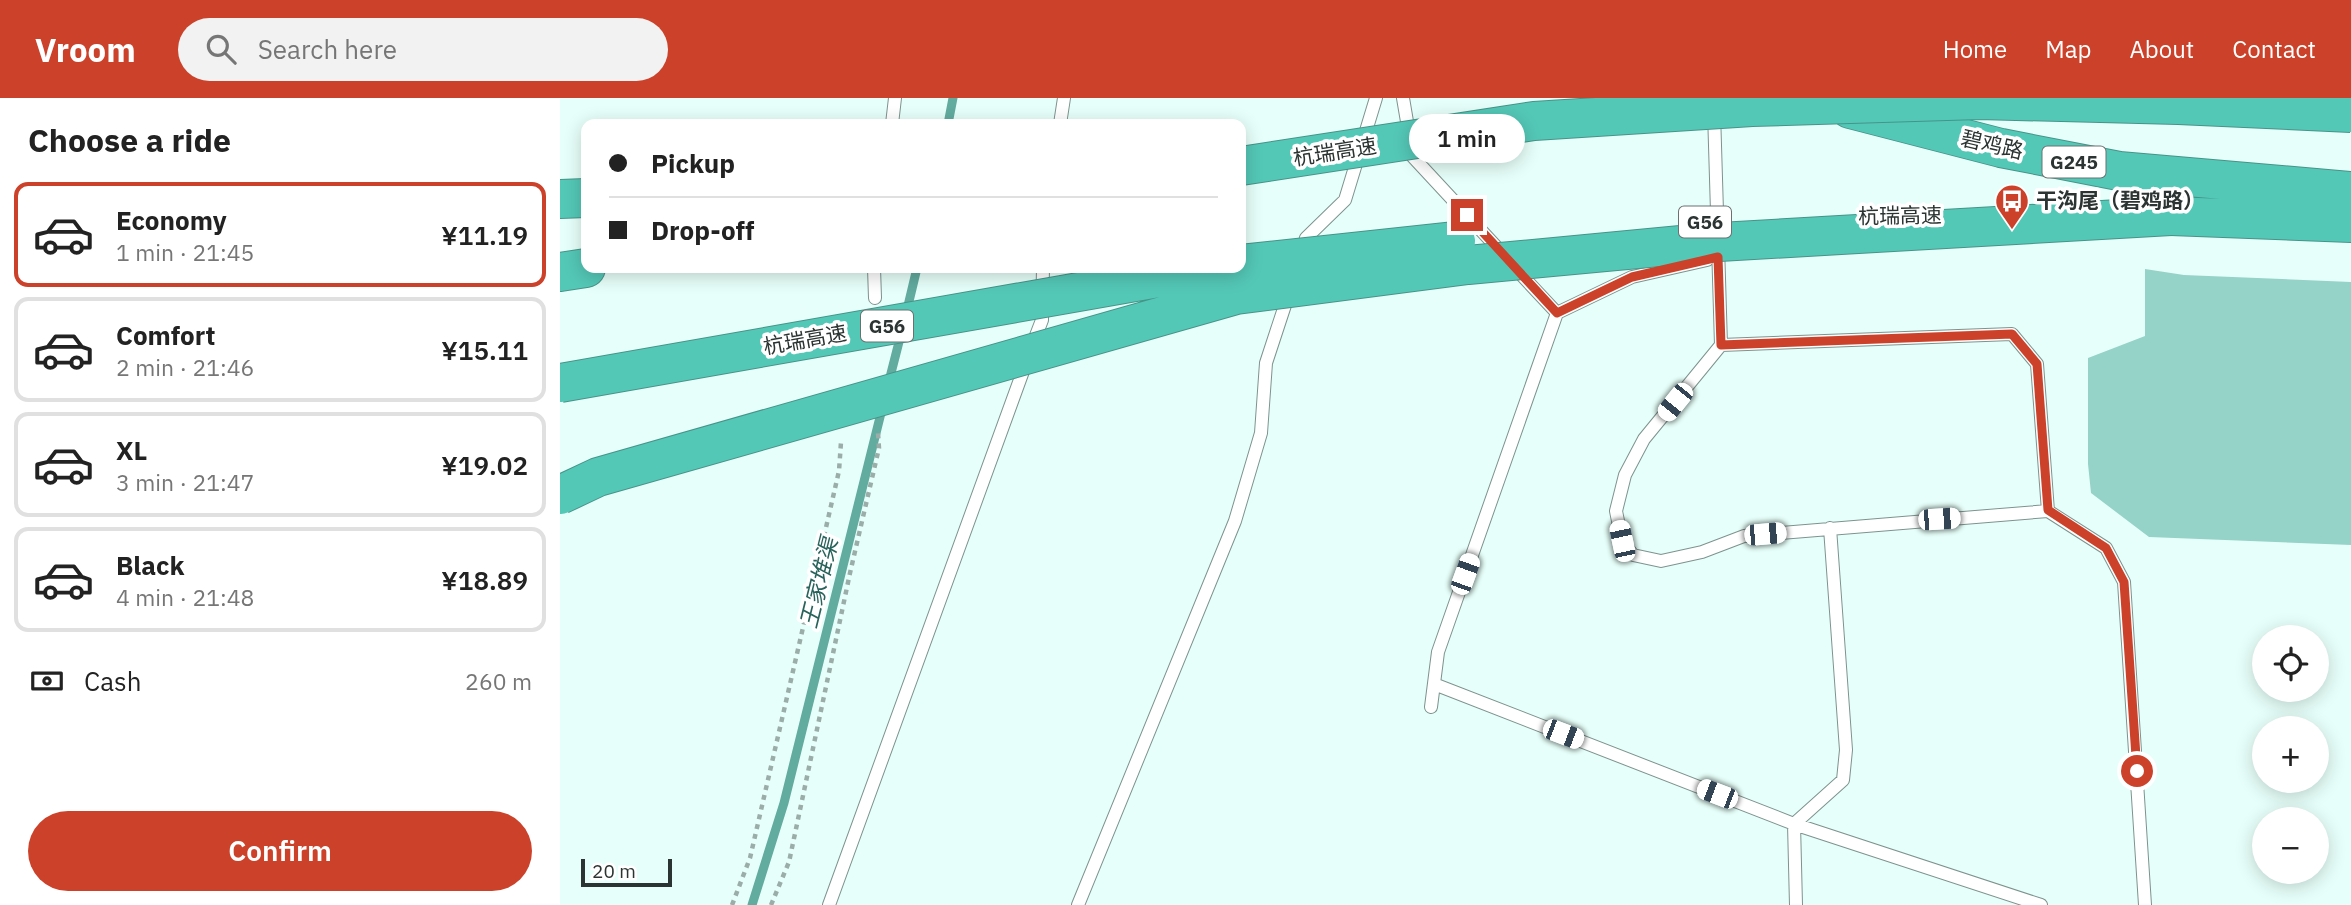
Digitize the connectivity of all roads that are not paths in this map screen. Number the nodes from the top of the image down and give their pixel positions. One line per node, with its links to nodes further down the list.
1 (895, 98): 8 (lane)
2 (1064, 98): 9 (lane)
3 (1376, 98): 36 (lane)
4 (1403, 98): 26 (lane)
5 (1713, 98): 18 (lane)
6 (1804, 98): 13 (highway, 碧鸡路 / G245)
7 (2351, 113): 10 (highway, 杭瑞高速, bridge)
8 (893, 119)
9 (1061, 119)
10 (1534, 121): 11 (highway, bridge); 12 (highway, 杭瑞高速, bridge)
11 (1246, 149)
12 (1246, 165)
13 (2351, 191)
14 (581, 198): 15 (highway)
15 (560, 199)
16 (2171, 216): 17 (highway, 杭瑞高速); 19 (highway, 杭瑞高速 / G56, bridge); 29 (highway, bridge)
17 (2351, 223)
18 (1718, 257): 26 (lane); 27 (lane)
19 (1246, 263)
20 (581, 269): 21 (highway)
21 (560, 272)
22 (874, 273): 25 (lane)
23 (1043, 273): 35 (lane)
24 (1187, 273): 28 (highway, 杭瑞高速 / G56, bridge)
25 (875, 298)
26 (1557, 313): 32 (lane)
27 (1721, 345): 30 (lane); 31 (lane)
28 (560, 383)
29 (560, 495)
30 (2048, 510): 31 (lane); 39 (lane)
31 (1830, 528): 34 (lane)
32 (1434, 684): 33 (lane); 34 (lane)
33 (1431, 708)
34 (1794, 824): 37 (lane); 38 (lane)
35 (829, 905)
36 (1078, 905)
37 (1796, 905)
38 (2042, 905)
39 (2146, 905)

